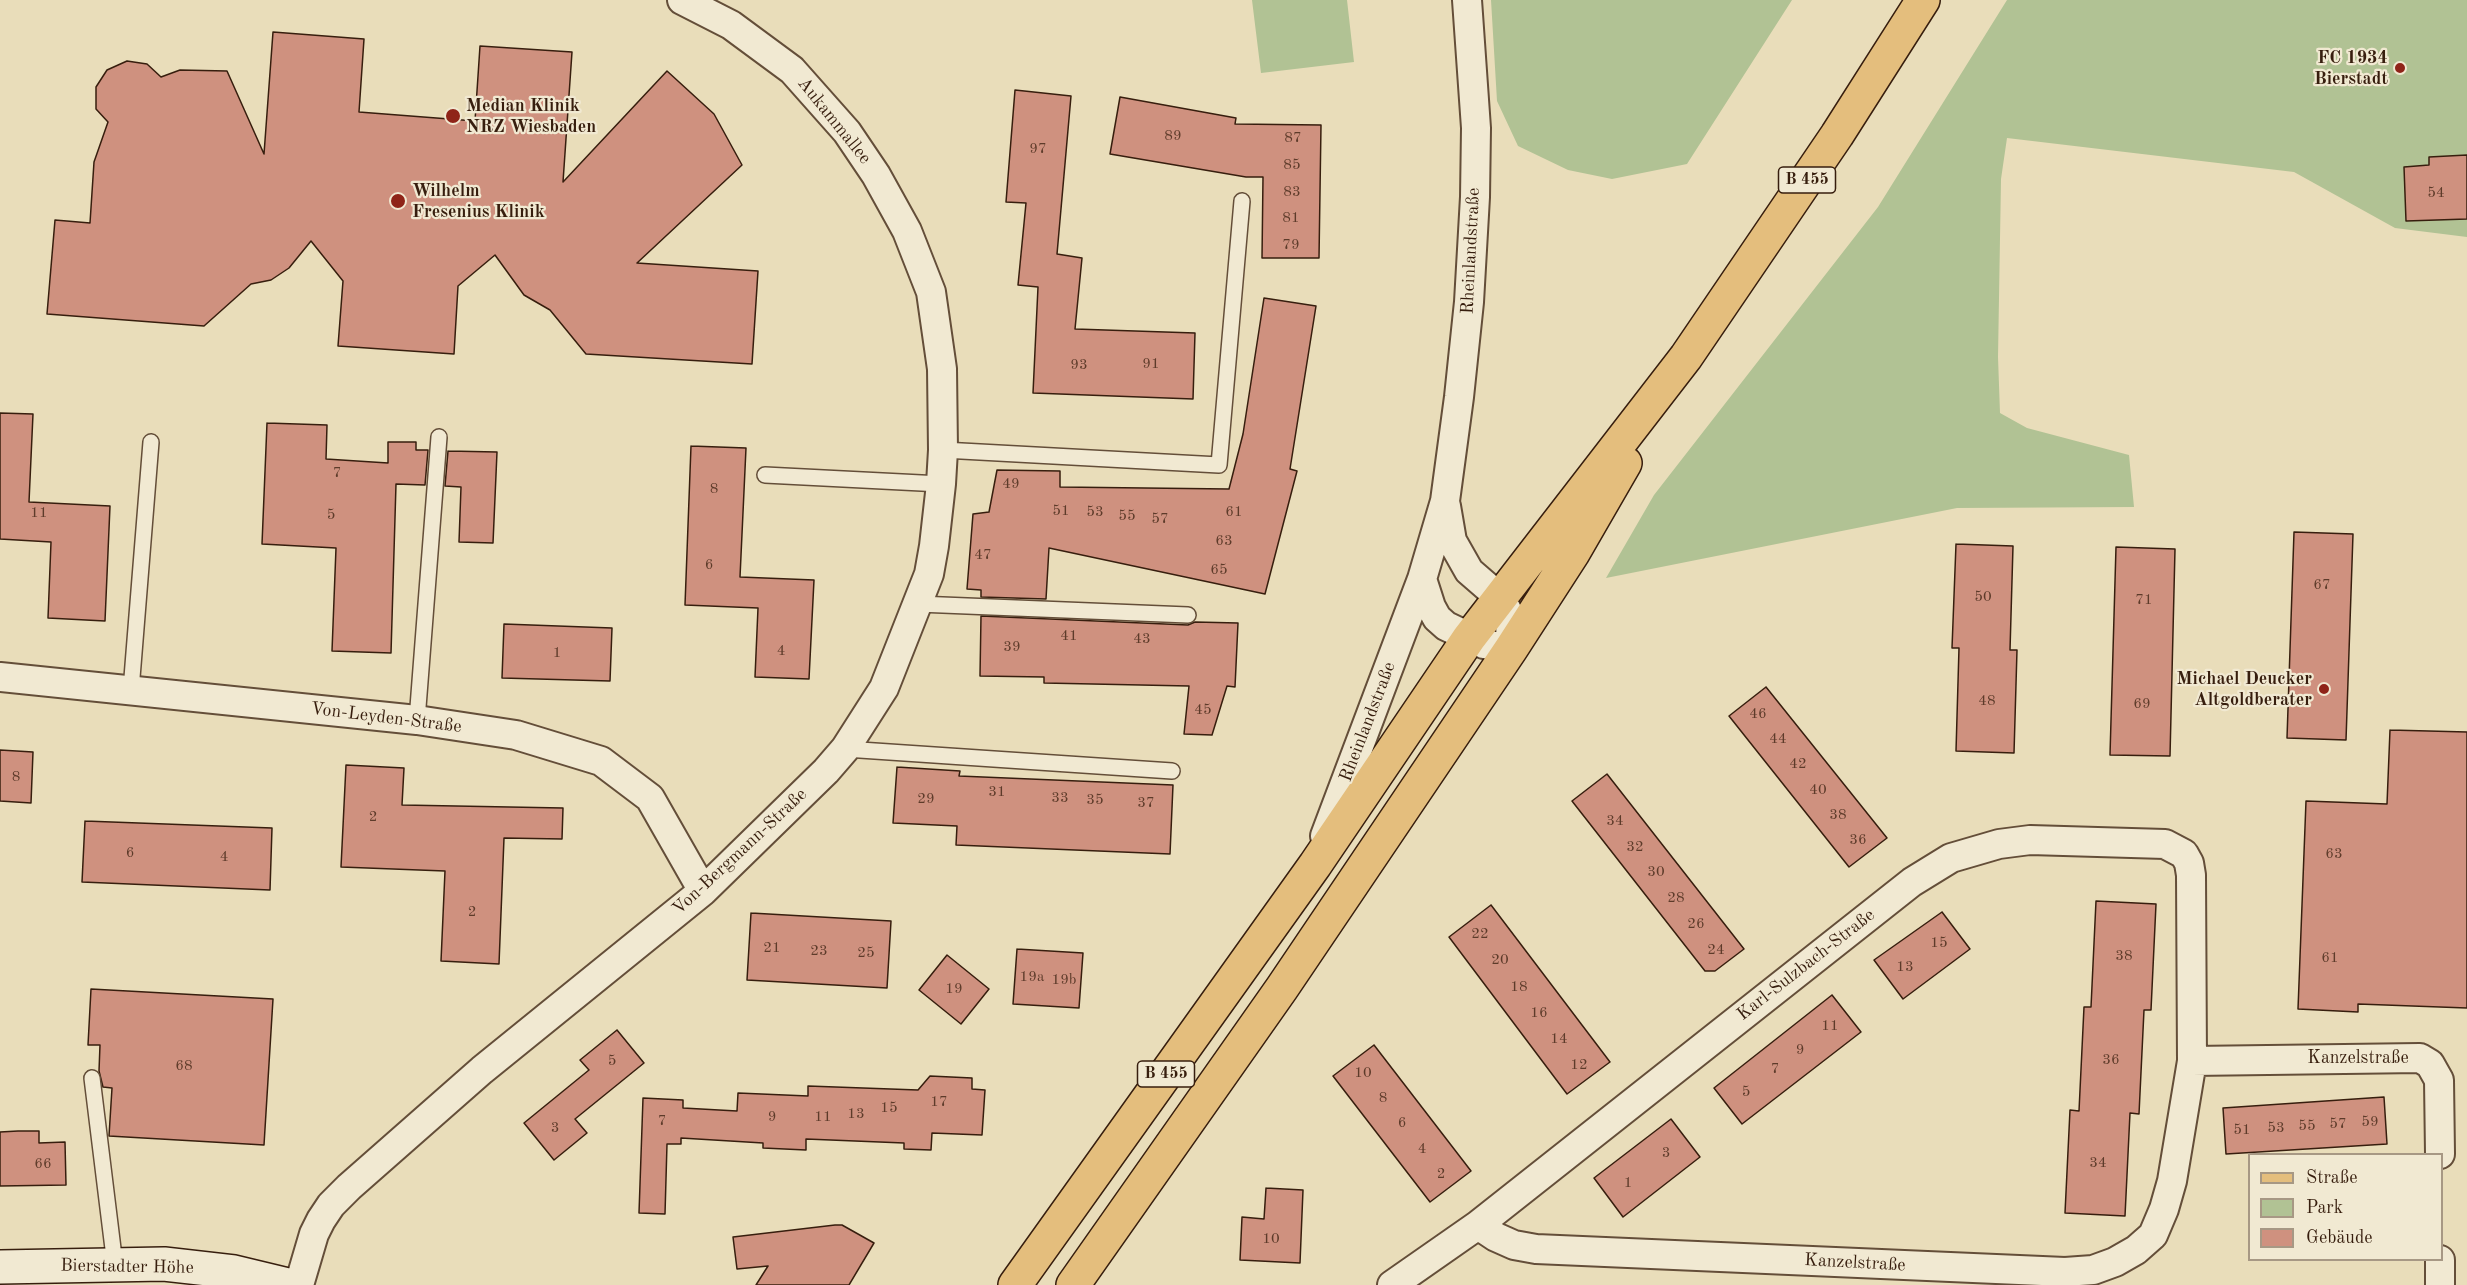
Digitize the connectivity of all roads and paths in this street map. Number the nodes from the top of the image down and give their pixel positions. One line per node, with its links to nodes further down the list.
1 (682, 0): 5 (street, Aukammallee)
2 (1467, 0): 12 (street, Rheinlandstraße)
3 (1923, 0): 6 (main road, B 455)
4 (1242, 201): 9 (lane)
5 (931, 292): 9 (street, Von-Bergmann-Straße)
6 (1686, 357): 14 (main road, B 455); 18 (main road, B 455)
7 (439, 437): 21 (lane)
8 (151, 442): 20 (lane)
9 (943, 450): 11 (street, Von-Bergmann-Straße)
10 (765, 475): 11 (lane)
11 (941, 484): 15 (street, Von-Bergmann-Straße)
12 (1445, 501): 13 (street, Rheinlandstraße); 14 (street, Rheinlandstraße)
13 (1422, 579): 17 (street); 25 (street, Rheinlandstraße)
14 (1499, 597): 17 (main road, B 455); 18 (street, Rheinlandstraße)
15 (918, 604): 16 (lane); 22 (street, Von-Bergmann-Straße)
16 (1188, 615)
17 (1469, 638): 18 (street); 25 (main road, B 455)
18 (1511, 649): 38 (main road, B 455)
19 (0, 677): 20 (street, Von-Leyden-Straße)
20 (130, 690): 21 (street, Von-Leyden-Straße)
21 (417, 720): 26 (street, Von-Leyden-Straße)
22 (845, 749): 23 (lane); 26 (street, Von-Bergmann-Straße)
23 (1172, 771)
24 (2184, 854): 27 (street, Kanzelstraße); 30 (street, Karl-Sulzbach-Straße)
25 (1315, 865): 37 (main road, B 455)
26 (703, 891): 36 (street, Von-Bergmann-Straße)
27 (2192, 1061): 29 (street, Kanzelstraße); 34 (street, Kanzelstraße)
28 (93, 1078): 32 (lane)
29 (2440, 1153)
30 (1478, 1225): 34 (street, Kanzelstraße); 39 (street)
31 (2440, 1261): 40 (street)
32 (115, 1264): 33 (main road, Bierstadter Höhe); 35 (main road, Bierstadter Höhe)
33 (0, 1267)
34 (2064, 1279)
35 (288, 1285)
36 (299, 1285)
37 (1015, 1285)
38 (1073, 1285)
39 (1392, 1285)
40 (2440, 1285)

